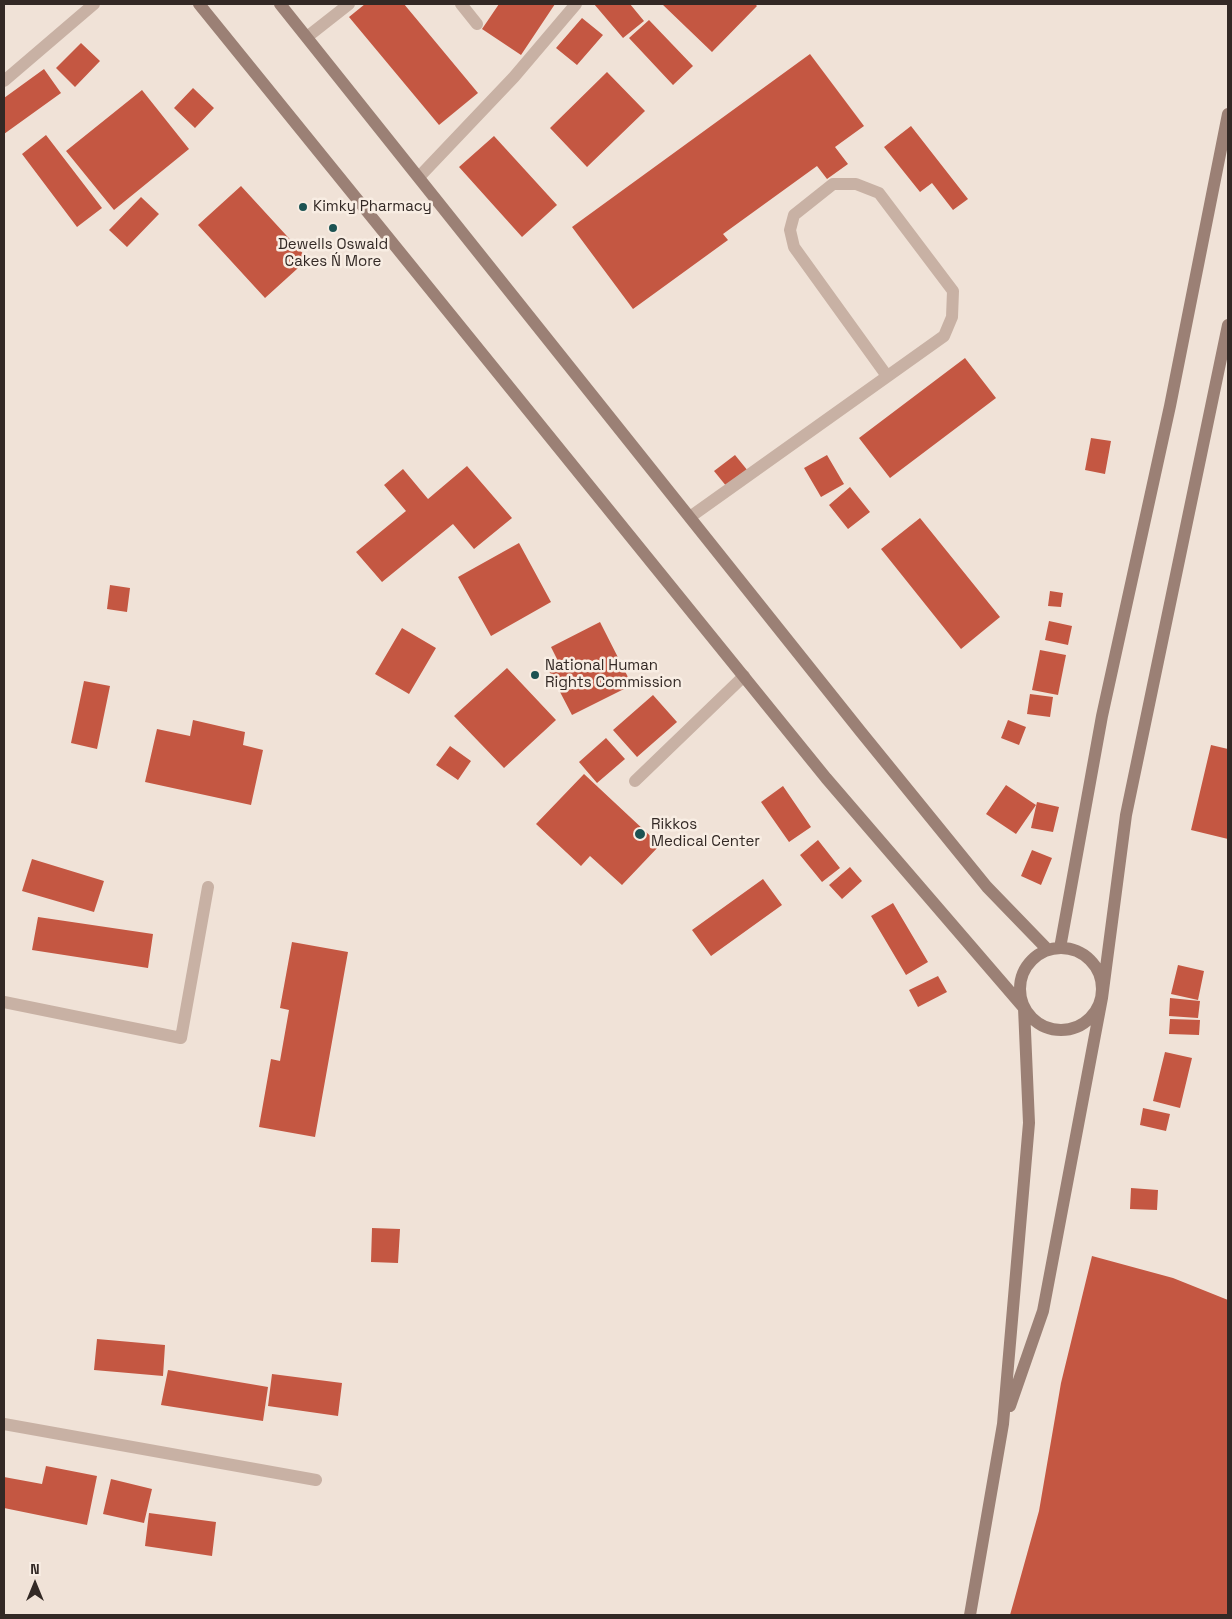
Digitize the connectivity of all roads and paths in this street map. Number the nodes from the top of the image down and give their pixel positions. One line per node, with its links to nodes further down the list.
1 (94, 4): 9 (street)
2 (199, 4): 15 (main road)
3 (280, 4): 8 (main road)
4 (349, 4): 8 (street)
5 (460, 4): 7 (street)
6 (576, 4): 11 (street)
7 (477, 24)
8 (307, 37): 11 (main road)
9 (4, 81)
10 (1228, 114): 18 (main road)
11 (418, 177): 14 (main road)
12 (1228, 325): 19 (main road)
13 (887, 376): 13 (street); 14 (street)
14 (690, 517): 18 (main road)
15 (744, 676): 16 (street); 21 (main road)
16 (635, 781)
17 (208, 887): 20 (street)
18 (1054, 949): 19 (main road); 21 (main road)
19 (1102, 998): 21 (main road); 23 (main road)
20 (4, 1002)
21 (1024, 1008): 23 (main road)
22 (4, 1424): 24 (street)
23 (1003, 1424): 25 (main road)
24 (316, 1480)
25 (970, 1615)

